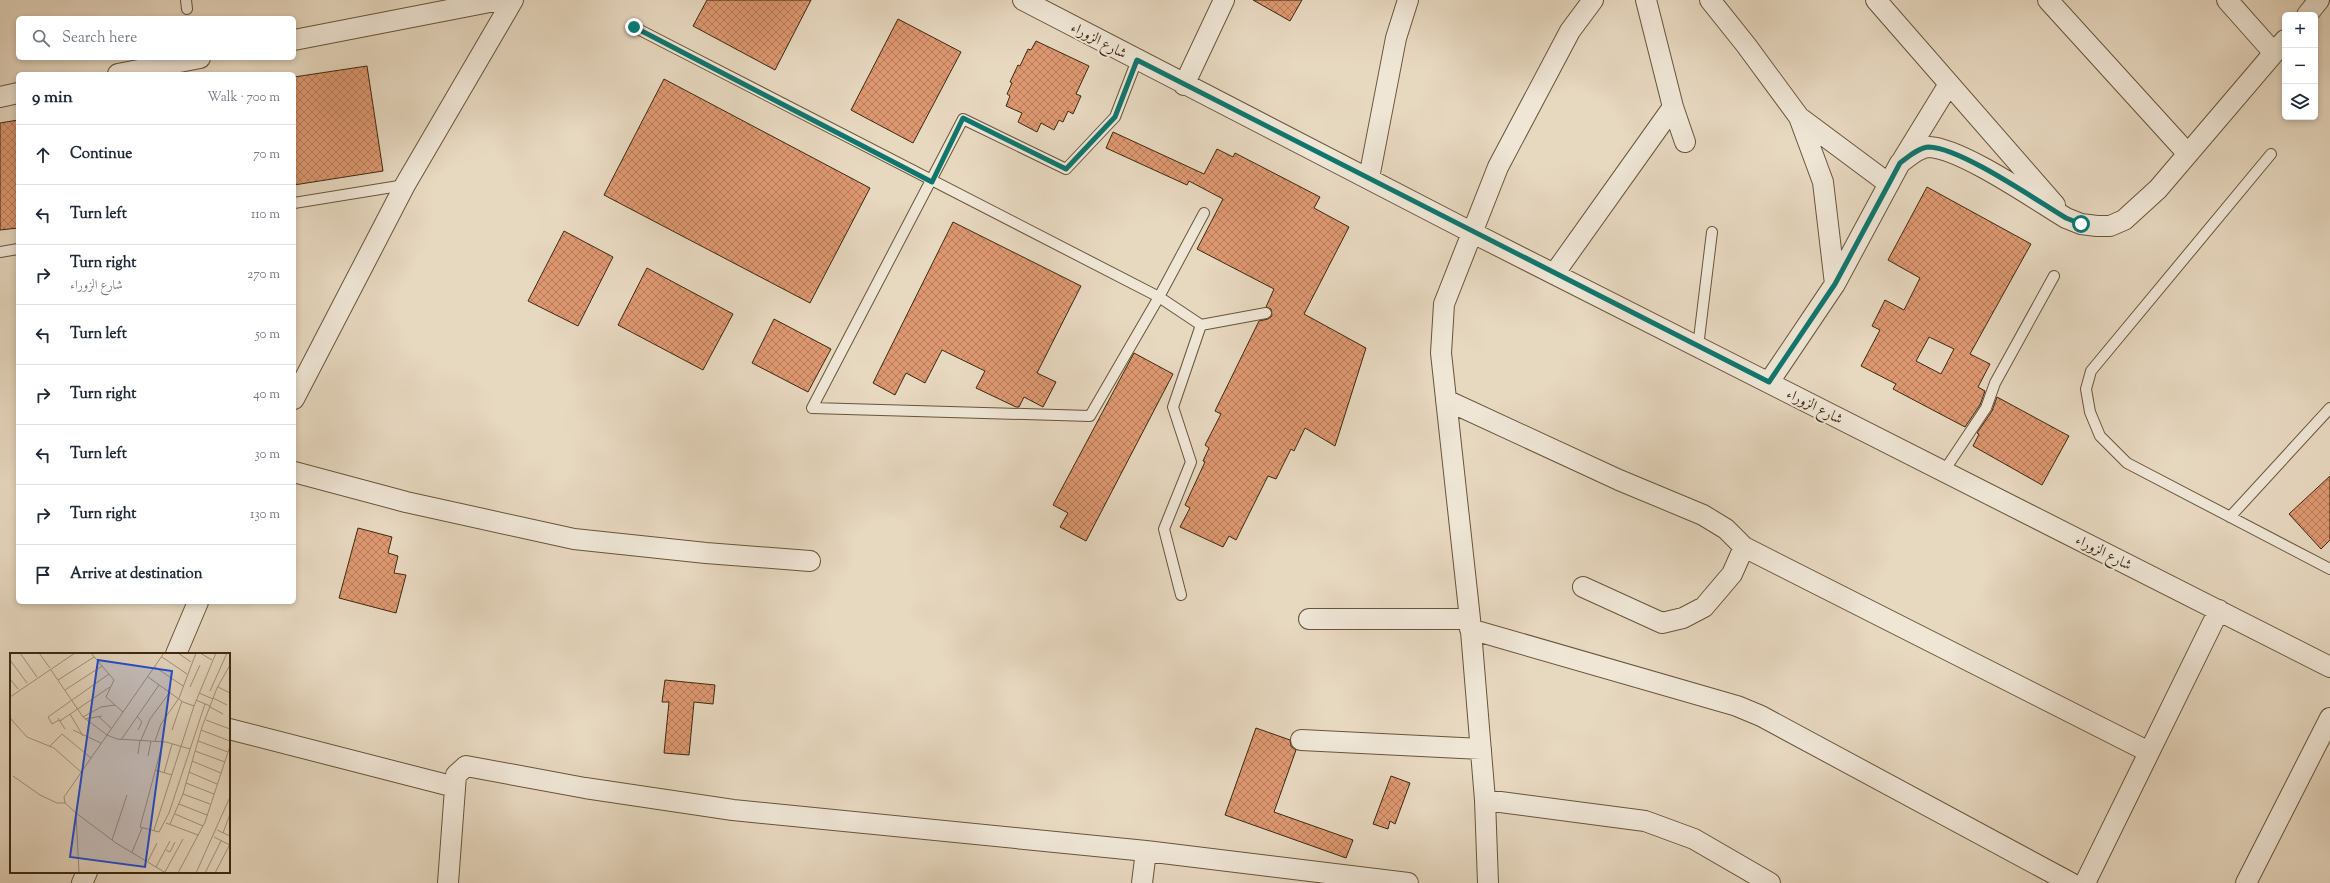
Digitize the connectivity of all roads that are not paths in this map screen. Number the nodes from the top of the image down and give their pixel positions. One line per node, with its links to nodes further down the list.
1 (500, 0): 15 (street)
2 (513, 0): 33 (street)
3 (1023, 0): 18 (street, شارع الزوراء)
4 (1224, 0): 20 (street)
5 (1408, 0): 30 (street)
6 (1593, 0): 37 (street)
7 (1646, 0): 24 (street)
8 (1710, 0): 25 (street)
9 (1876, 0): 21 (street)
10 (2048, 0): 27 (street)
11 (2227, 0): 16 (street)
12 (2319, 0): 13 (street)
13 (2309, 12)
14 (634, 27): 31 (lane)
15 (296, 40)
16 (2280, 46): 27 (street)
17 (190, 60): 19 (street)
18 (1137, 60): 20 (street, شارع الزوراء); 31 (lane)
19 (128, 72)
20 (1184, 84): 30 (street, شارع الزوراء)
21 (1950, 84): 29 (street); 36 (street)
22 (16, 93): 23 (street)
23 (0, 97)
24 (1673, 107): 26 (street); 41 (street)
25 (1799, 117): 32 (street); 43 (street)
26 (1685, 142)
27 (2188, 154): 36 (street)
28 (2271, 154): 54 (lane)
29 (1900, 163): 32 (street); 36 (street)
30 (1369, 178): 37 (street, شارع الزوراء)
31 (932, 182): 44 (lane); 44 (lane)
32 (1889, 184): 43 (street)
33 (405, 185): 34 (lane); 49 (street)
34 (296, 203)
35 (1204, 213): 44 (lane)
36 (2066, 218)
37 (1471, 232): 41 (street, شارع الزوراء); 50 (street)
38 (1712, 232): 47 (lane)
39 (16, 249): 40 (lane)
40 (0, 252)
41 (1554, 274): 47 (street, شارع الزوراء)
42 (2054, 276): 52 (lane)
43 (1835, 284): 48 (street)
44 (1158, 297): 46 (lane)
45 (1266, 313): 46 (lane)
46 (1202, 325): 59 (lane)
47 (1698, 347): 48 (street, شارع الزوراء)
48 (1769, 382): 52 (street, شارع الزوراء)
49 (296, 395)
50 (1446, 400): 55 (street); 63 (street)
51 (2330, 408): 54 (lane)
52 (1944, 471): 61 (street, شارع الزوراء)
53 (296, 473): 56 (street)
54 (2230, 517): 57 (lane)
55 (1744, 547): 58 (street); 70 (street)
56 (810, 560)
57 (2330, 569)
58 (1583, 586)
59 (1181, 595)
60 (197, 604): 64 (street)
61 (2219, 610): 65 (street, شارع الزوراء); 70 (street)
62 (1309, 619): 63 (street)
63 (1470, 624): 69 (street); 81 (street)
64 (176, 653)
65 (2330, 667)
66 (2330, 718): 83 (street)
67 (230, 729): 71 (street)
68 (1302, 740): 69 (street)
69 (1481, 749): 72 (street)
70 (2149, 752): 82 (street)
71 (455, 787): 73 (street); 76 (street)
72 (1485, 800): 79 (street); 80 (street)
73 (1146, 851): 77 (street); 78 (street)
74 (87, 873): 75 (street)
75 (82, 883)
76 (448, 883)
77 (1142, 883)
78 (1408, 883)
79 (1488, 883)
80 (1770, 883)
81 (2071, 883)
82 (2085, 883)
83 (2246, 883)

